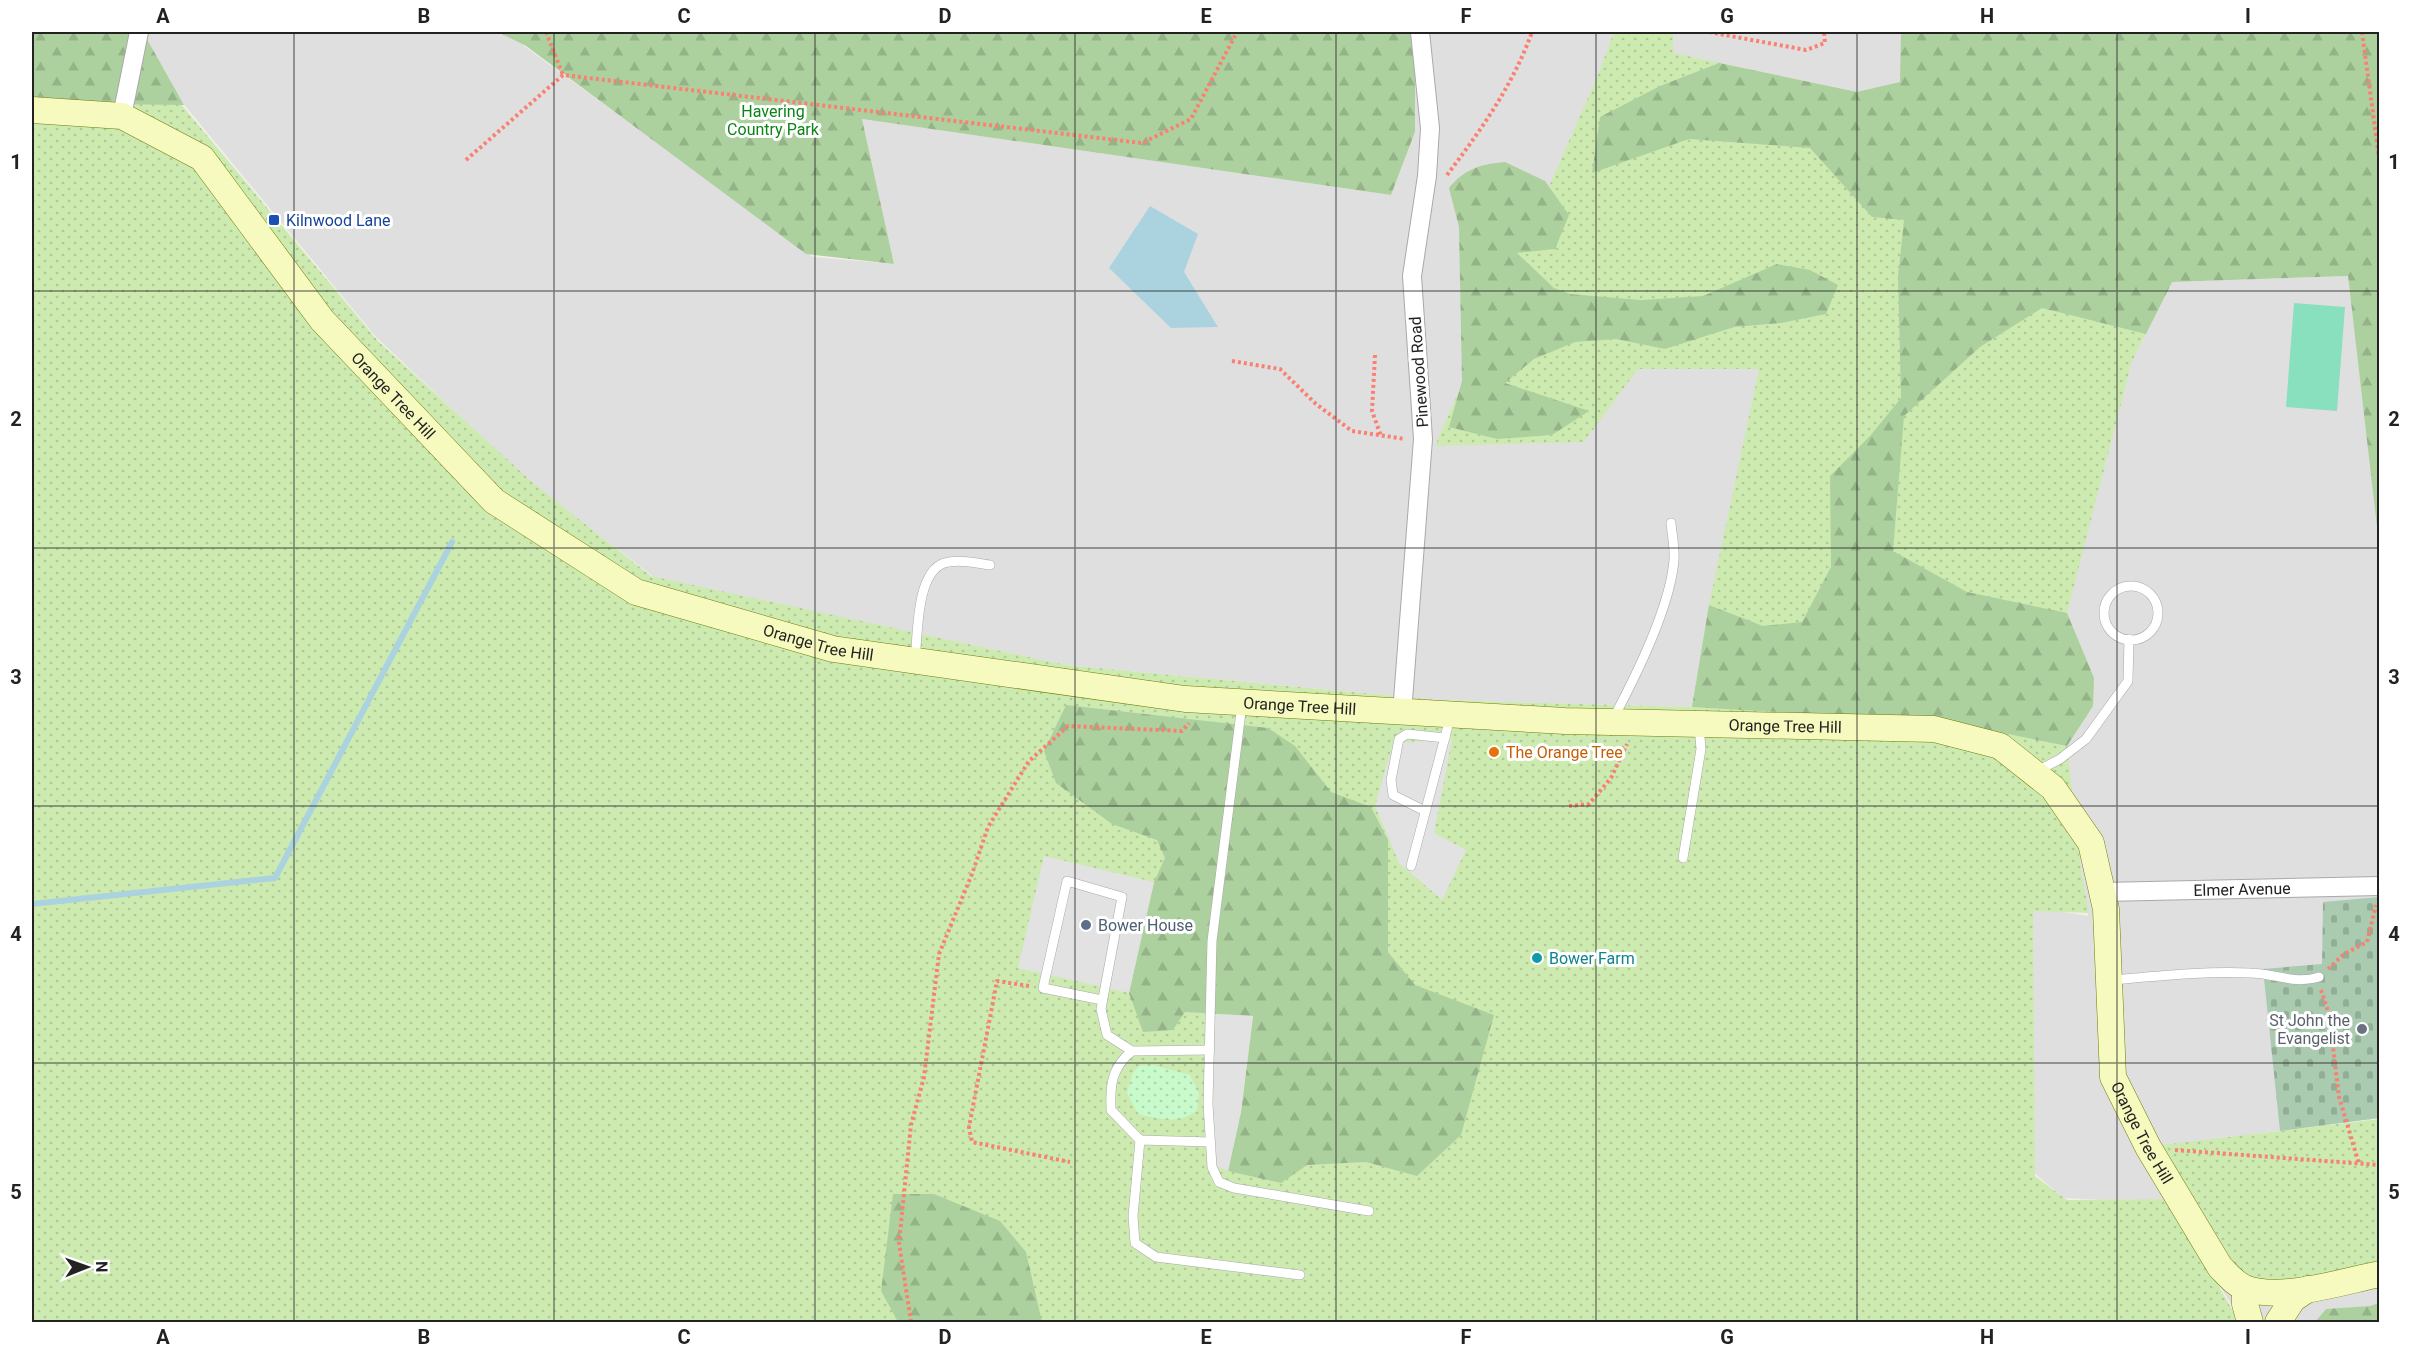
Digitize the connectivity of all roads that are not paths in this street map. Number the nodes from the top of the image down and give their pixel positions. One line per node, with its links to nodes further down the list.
1 (139, 32): 4 (street)
2 (1420, 32): 10 (street, Pinewood Road)
3 (32, 110): 4 (main road)
4 (122, 116): 8 (main road, Orange Tree Hill)
5 (1671, 523): 11 (lane)
6 (990, 565): 8 (lane)
7 (2129, 639): 7 (lane); 14 (lane)
8 (915, 661): 9 (main road, Orange Tree Hill)
9 (1243, 702): 10 (main road, Orange Tree Hill); 23 (lane)
10 (1402, 713): 13 (main road, Orange Tree Hill)
11 (1621, 722): 12 (main road, Orange Tree Hill); 13 (main road, Orange Tree Hill)
12 (1699, 724): 14 (main road, Orange Tree Hill); 16 (lane)
13 (1448, 727): 15 (lane); 15 (lane)
14 (2034, 773): 19 (main road, Orange Tree Hill)
15 (1425, 811): 17 (lane)
16 (1683, 858)
17 (1411, 866)
18 (2378, 886): 19 (street, Elmer Avenue)
19 (2102, 892): 21 (main road, Orange Tree Hill)
20 (2319, 977): 21 (lane)
21 (2109, 980): 30 (main road, Orange Tree Hill)
22 (1102, 1000): 22 (lane); 24 (lane)
23 (1210, 1050): 24 (lane); 26 (lane)
24 (1132, 1051): 25 (lane)
25 (1140, 1140): 26 (lane); 29 (lane)
26 (1210, 1142): 27 (lane)
27 (1369, 1211)
28 (2379, 1274): 31 (main road)
29 (1300, 1275)
30 (2245, 1288): 31 (main road); 32 (main road)
31 (2307, 1288): 33 (main road)
32 (2250, 1323)
33 (2278, 1323)

